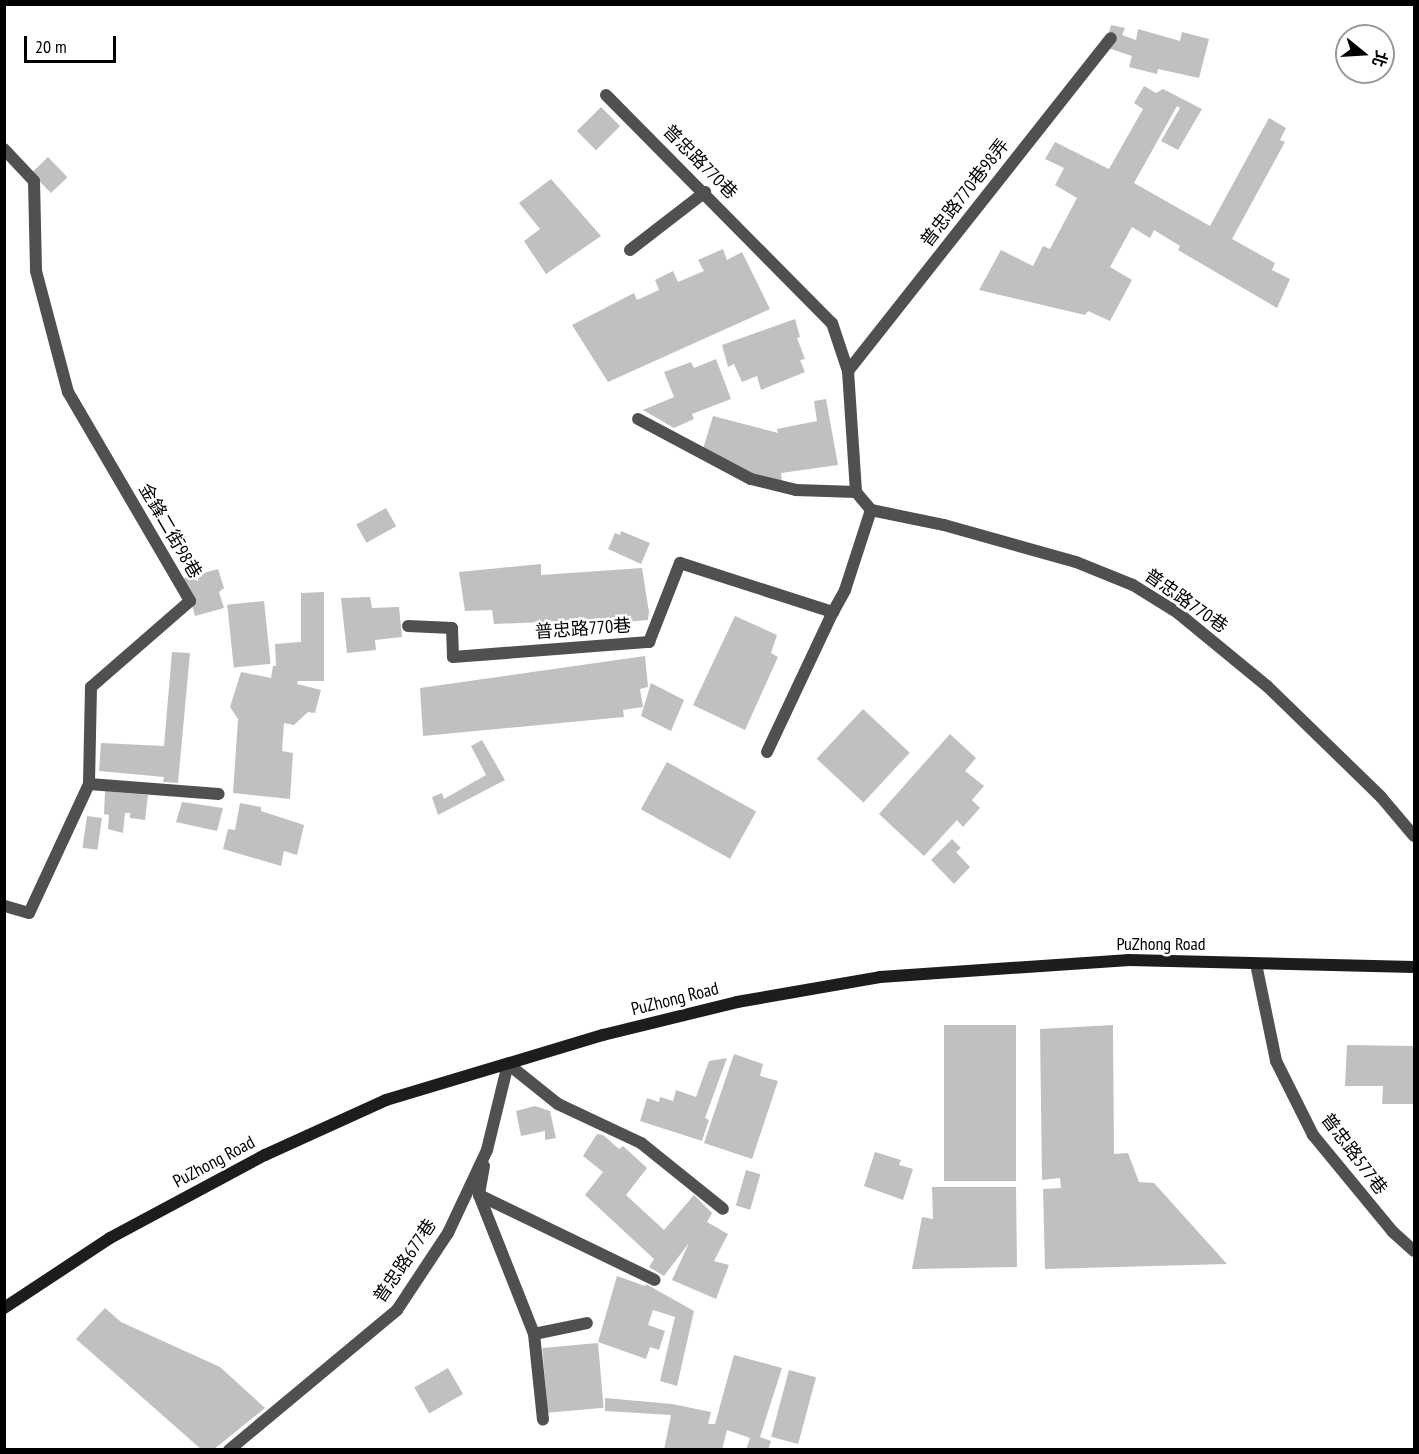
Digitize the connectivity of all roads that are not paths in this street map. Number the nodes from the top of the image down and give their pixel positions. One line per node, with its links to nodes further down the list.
1 (1111, 38): 6 (lane, 普忠路770巷98弄)
2 (606, 95): 4 (lane, 普忠路770巷)
3 (4, 148): 13 (lane, 金鋒二街98巷)
4 (705, 192): 5 (lane); 6 (lane, 普忠路770巷)
5 (630, 250)
6 (848, 371): 8 (lane, 普忠路770巷)
7 (638, 419): 8 (lane)
8 (856, 492): 9 (lane)
9 (871, 510): 10 (lane); 15 (lane, 普忠路770巷)
10 (833, 612): 11 (lane, 普忠路770巷); 12 (lane)
11 (408, 626)
12 (767, 752)
13 (89, 784): 14 (lane); 16 (lane, 金鋒二街98巷)
14 (219, 795)
15 (1414, 836)
16 (4, 906)
17 (1256, 964): 18 (street, PuZhong Road); 19 (street, PuZhong Road); 23 (lane, 普忠路577巷)
18 (1414, 967)
19 (508, 1064): 20 (lane, 普忠路677巷); 22 (lane); 25 (street, PuZhong Road)
20 (487, 1150): 21 (lane); 29 (lane, 普忠路677巷)
21 (479, 1195): 24 (lane); 27 (lane)
22 (723, 1209)
23 (1414, 1251)
24 (655, 1280)
25 (4, 1308)
26 (587, 1323): 27 (lane)
27 (534, 1334): 28 (lane)
28 (543, 1420)
29 (229, 1449)

